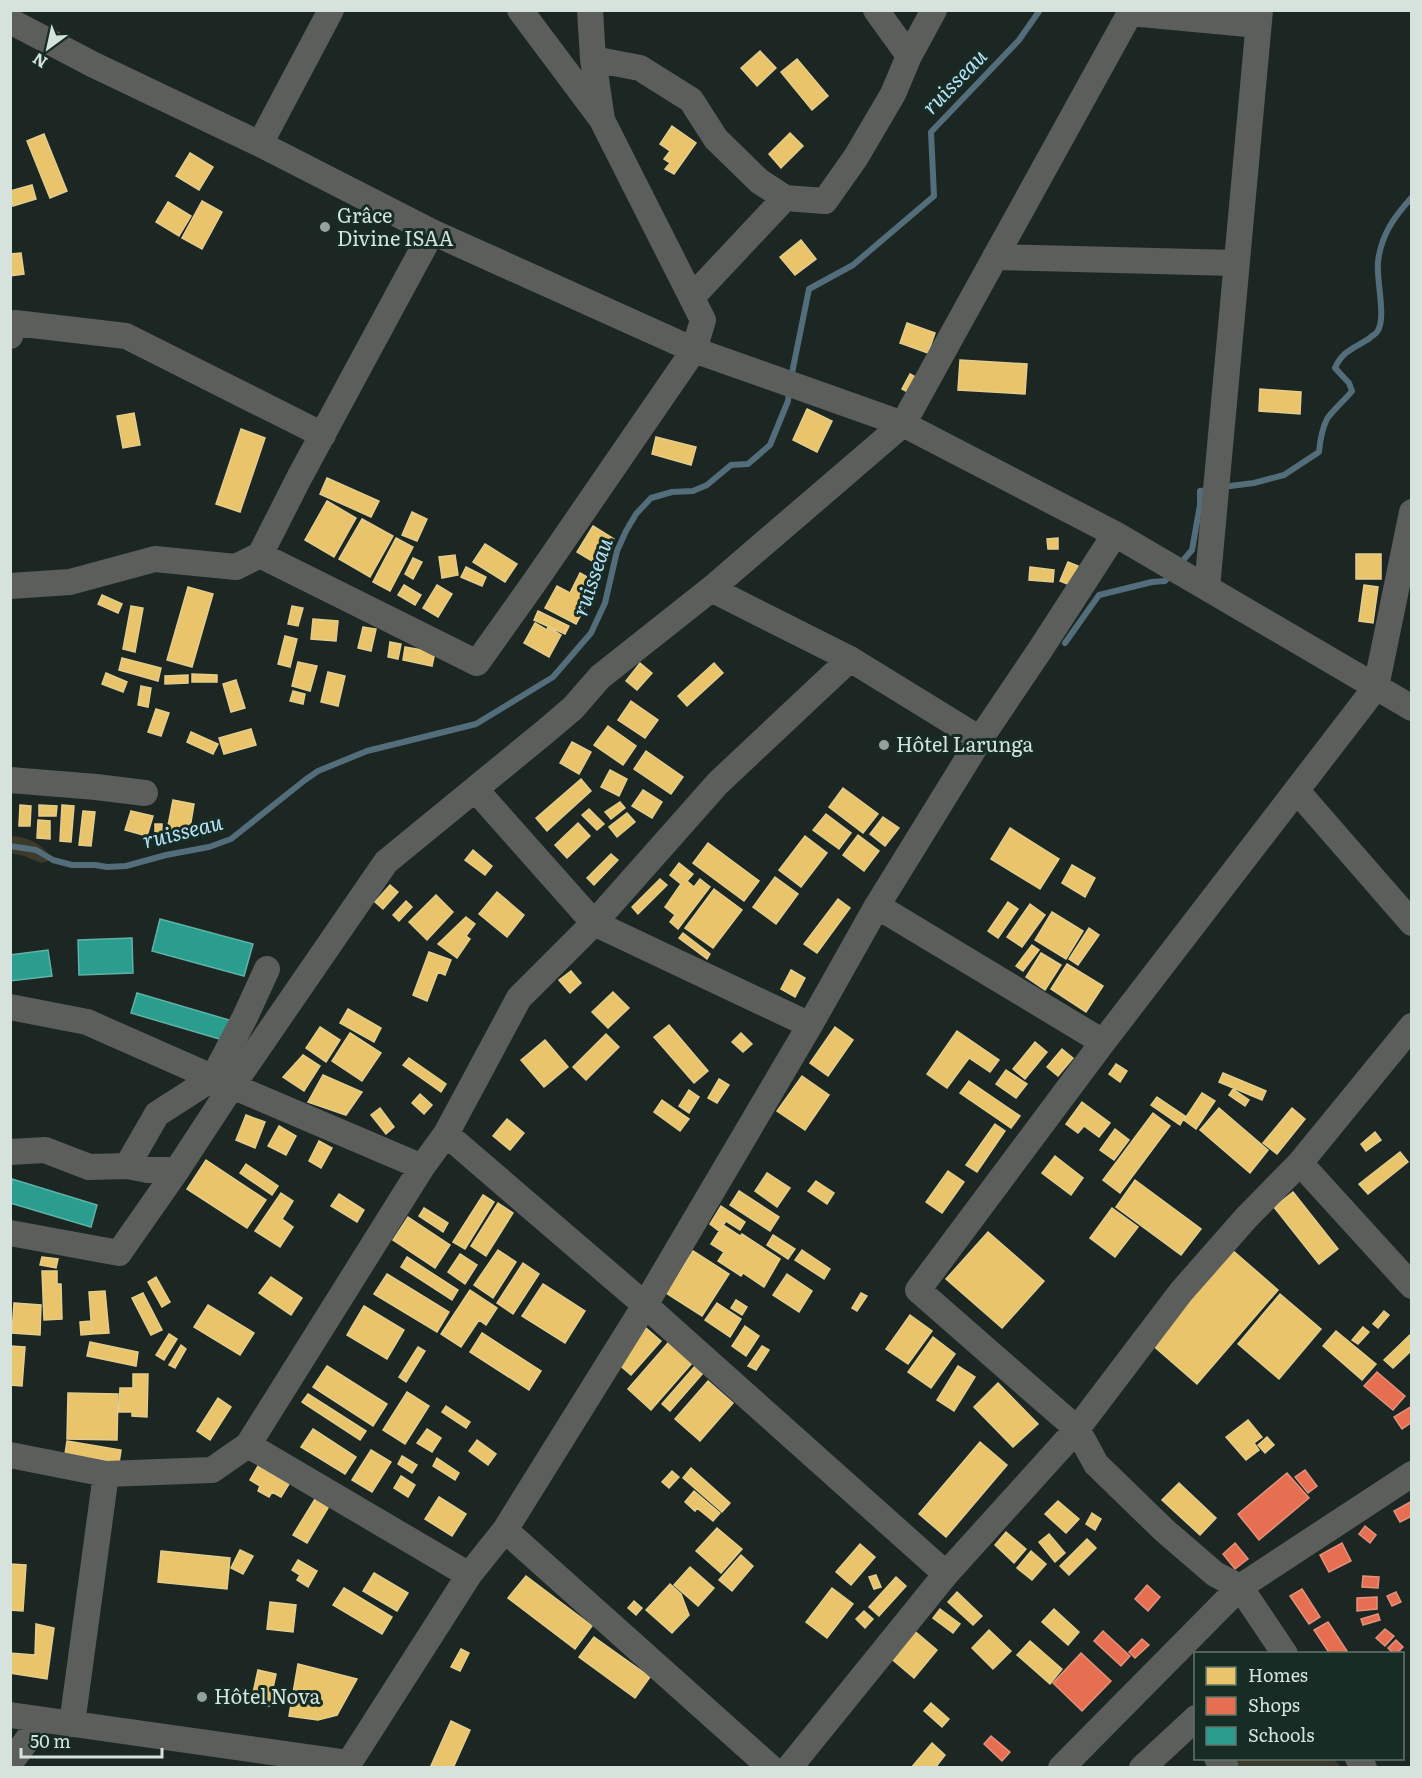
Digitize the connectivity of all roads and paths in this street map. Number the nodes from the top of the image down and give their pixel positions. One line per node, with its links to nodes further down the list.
1 (331, 10): 12 (street)
2 (520, 10): 11 (street)
3 (590, 10): 10 (street)
4 (876, 10): 9 (street)
5 (934, 10): 9 (street)
6 (1131, 12): 7 (street); 15 (street)
7 (1259, 18): 16 (street)
8 (10, 21): 12 (street)
9 (909, 56): 13 (street)
10 (593, 59): 11 (street); 13 (street)
11 (602, 120): 17 (street)
12 (260, 144): 14 (street)
13 (785, 198): 17 (street)
14 (432, 232): 19 (street); 21 (street)
15 (995, 257): 16 (street); 20 (street)
16 (1235, 263): 26 (street)
17 (692, 297): 19 (street)
18 (10, 336): 21 (street)
19 (694, 350): 20 (street); 24 (street)
20 (903, 424): 23 (street); 27 (street)
21 (323, 435): 24 (street)
22 (1412, 512): 29 (street)
23 (1115, 534): 26 (street); 31 (street)
24 (260, 555): 25 (street)
25 (10, 586)
26 (1207, 588): 29 (street)
27 (711, 589): 28 (street); 33 (street)
28 (850, 659): 31 (street); 37 (street)
29 (1376, 687): 30 (street); 34 (street)
30 (1412, 708)
31 (980, 739): 36 (street)
32 (10, 780): 35 (street)
33 (476, 790): 37 (street); 44 (street)
34 (1297, 791): 38 (street); 43 (street)
35 (146, 793)
36 (877, 906): 41 (street); 43 (street)
37 (594, 923): 41 (street); 45 (street)
38 (1412, 923)
39 (267, 969): 44 (street)
40 (10, 1007): 44 (street)
41 (810, 1025): 53 (street)
42 (1412, 1026): 47 (street)
43 (1103, 1042): 54 (street)
44 (222, 1082): 48 (street); 49 (street); 50 (street)
45 (446, 1134): 49 (street); 53 (street)
46 (10, 1152): 48 (street)
47 (1300, 1163): 52 (street); 54 (street)
48 (127, 1166): 50 (street)
49 (422, 1167): 55 (street)
50 (177, 1170): 51 (street)
51 (10, 1233)
52 (1412, 1286)
53 (645, 1305): 59 (street); 60 (street)
54 (1077, 1429): 60 (street); 62 (street)
55 (248, 1445): 57 (street); 61 (street)
56 (10, 1455): 57 (street)
57 (106, 1474): 66 (street)
58 (1412, 1474): 62 (street)
59 (505, 1530): 61 (street); 70 (street)
60 (946, 1574): 71 (street)
61 (469, 1575): 69 (street)
62 (1240, 1587): 63 (street); 72 (street)
63 (1281, 1652)
64 (10, 1715): 65 (street)
65 (42, 1720): 66 (street); 68 (street)
66 (72, 1724): 69 (street)
67 (1192, 1727): 73 (street)
68 (10, 1763)
69 (350, 1766)
70 (771, 1767)
71 (789, 1767)
72 (1061, 1767)
73 (1142, 1767)

